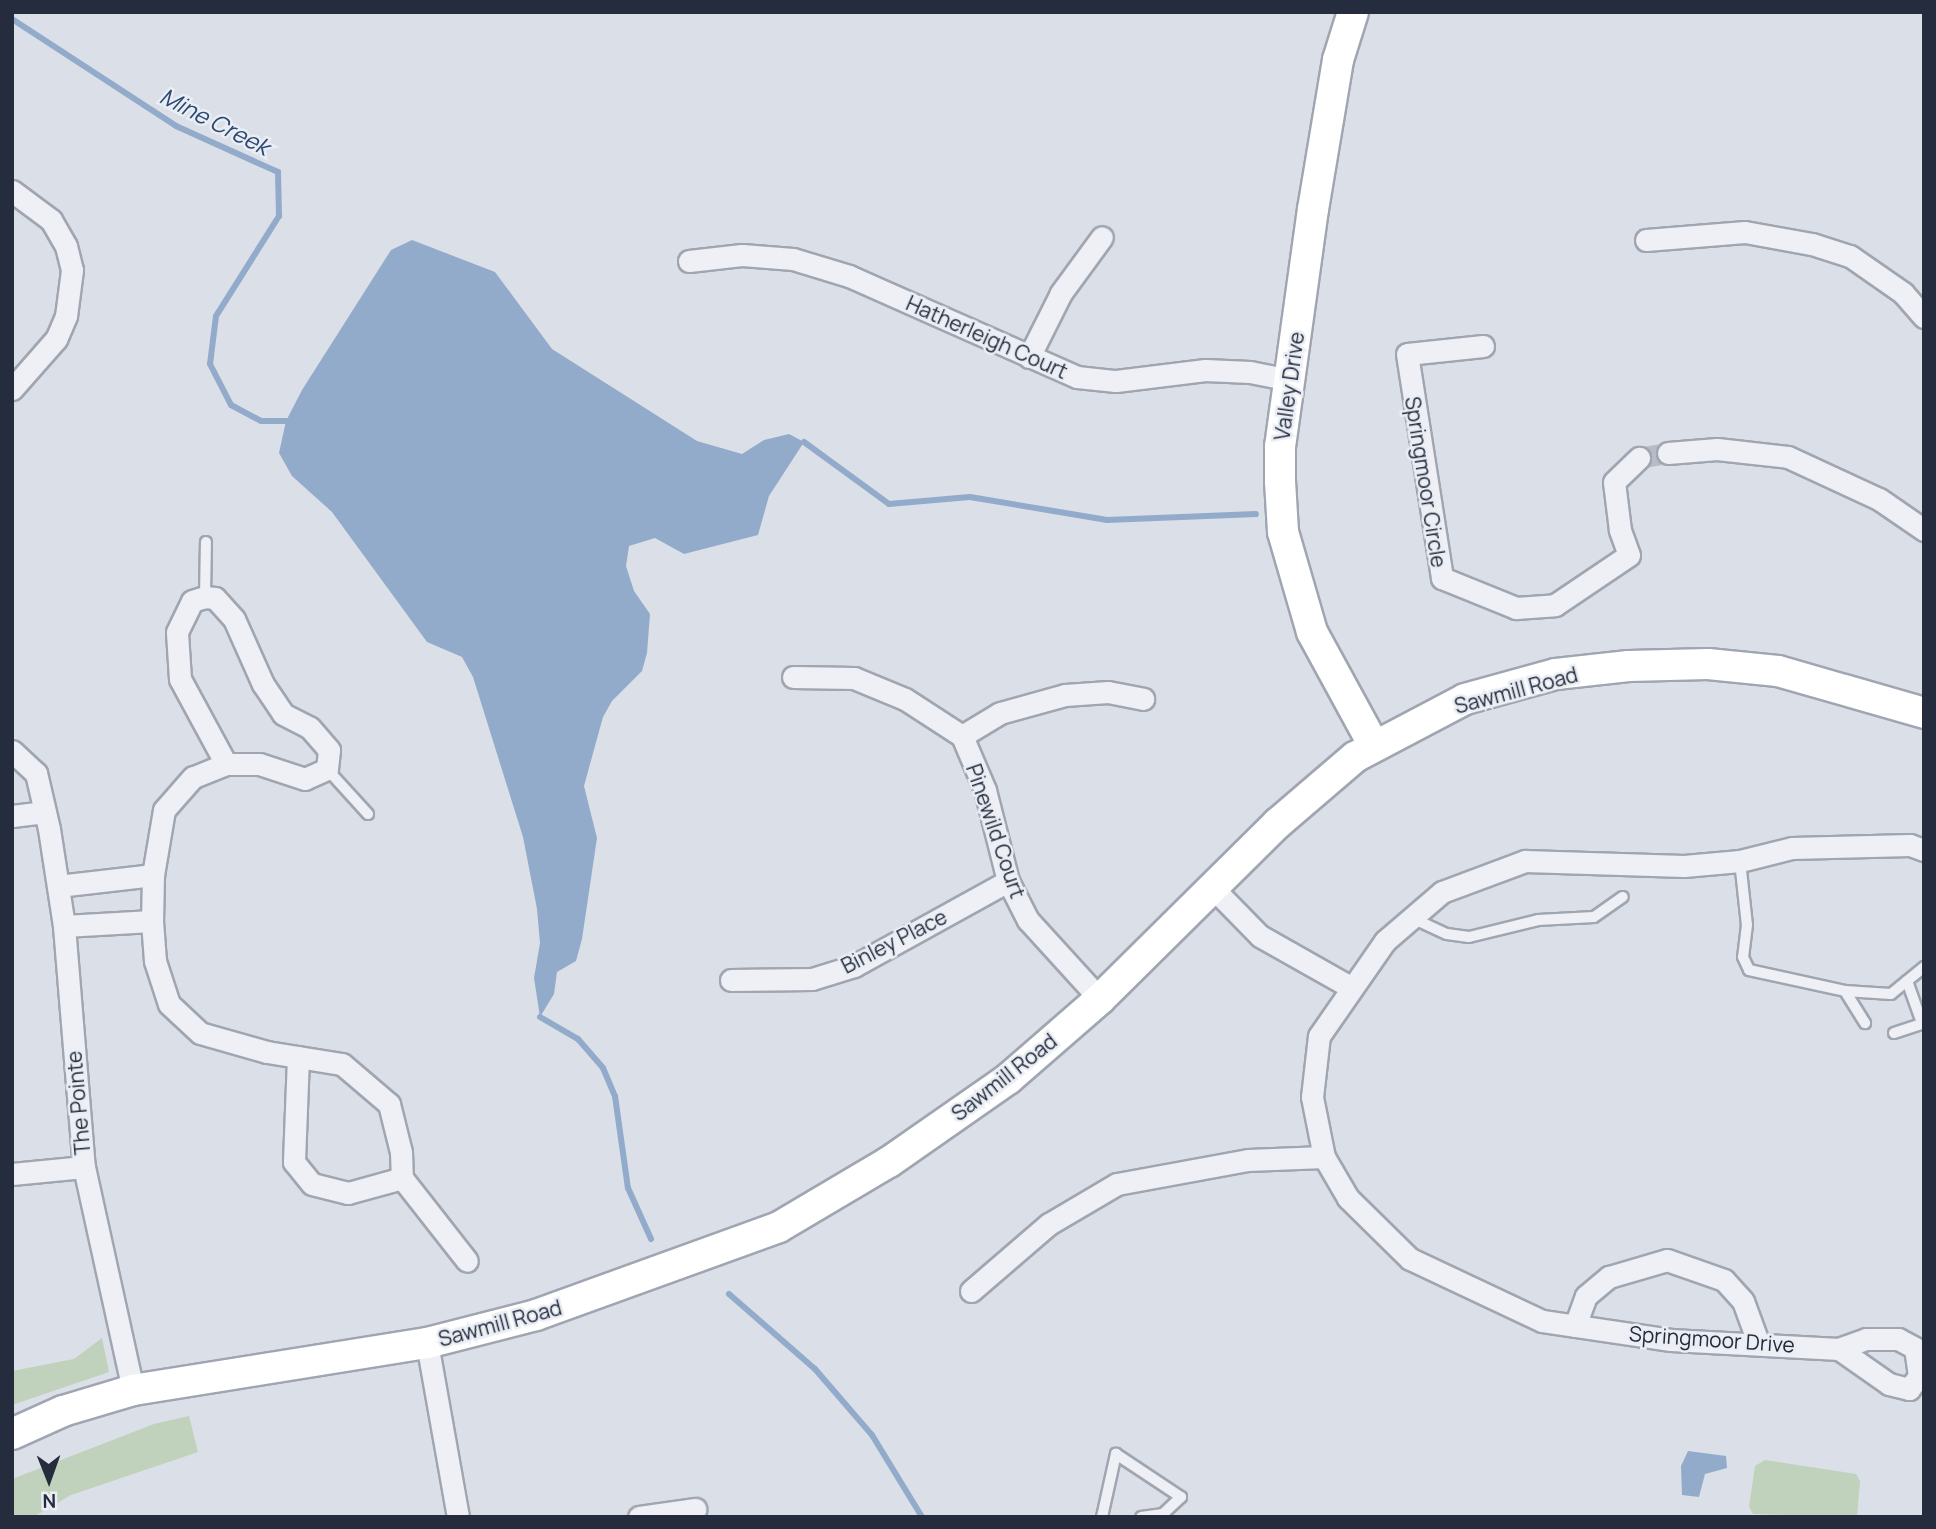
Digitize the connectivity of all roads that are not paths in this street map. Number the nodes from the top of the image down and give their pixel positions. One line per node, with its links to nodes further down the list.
1 (1353, 12): 9 (street, Valley Drive)
2 (12, 191): 10 (street)
3 (1102, 237): 8 (street)
4 (1646, 240): 6 (street)
5 (689, 261): 8 (street, Hatherleigh Court)
6 (1924, 317)
7 (1483, 346): 12 (street, Springmoor Circle)
8 (1029, 357): 9 (street, Hatherleigh Court)
9 (1290, 380): 20 (street, Valley Drive)
10 (12, 389)
11 (1668, 453): 13 (street)
12 (1639, 458)
13 (1924, 530)
14 (206, 542): 15 (lane)
15 (205, 597): 22 (street); 23 (street)
16 (793, 677): 19 (street, Pinewild Court)
17 (1143, 699): 19 (street)
18 (1924, 713): 20 (street, Sawmill Road)
19 (962, 736): 30 (street, Pinewild Court)
20 (1373, 744): 32 (street, Sawmill Road)
21 (12, 751): 24 (street, The Pointe)
22 (226, 764): 23 (street); 29 (street)
23 (327, 769): 25 (lane)
24 (45, 812): 26 (street); 31 (street, The Pointe)
25 (368, 814)
26 (12, 816)
27 (1924, 850): 28 (street, Springmoor Drive)
28 (1741, 861): 34 (street, Springmoor Drive); 41 (lane)
29 (153, 874): 31 (street); 35 (street)
30 (1008, 881): 38 (street, Binley Place); 42 (street, Pinewild Court)
31 (58, 886): 36 (street, The Pointe)
32 (1211, 887): 40 (street); 42 (street, Sawmill Road)
33 (1623, 897): 34 (lane)
34 (1412, 918): 40 (street, Springmoor Drive)
35 (152, 921): 36 (street); 46 (street)
36 (64, 926): 48 (street, The Pointe)
37 (1924, 967): 39 (lane)
38 (731, 980)
39 (1907, 981): 41 (lane); 44 (lane)
40 (1350, 987): 47 (street, Springmoor Drive)
41 (1845, 991): 43 (lane)
42 (1100, 999): 55 (street, Sawmill Road)
43 (1865, 1023)
44 (1923, 1023): 45 (lane)
45 (1894, 1033)
46 (298, 1057): 50 (street); 50 (street)
47 (1324, 1157): 52 (street); 53 (street, Springmoor Drive)
48 (84, 1167): 49 (street); 57 (street, The Pointe)
49 (12, 1174)
50 (402, 1178): 51 (street)
51 (467, 1261)
52 (971, 1290)
53 (1575, 1326): 54 (street, Springmoor Drive); 54 (street)
54 (1758, 1342): 56 (street, Springmoor Drive)
55 (426, 1343): 57 (street, Sawmill Road); 60 (street)
56 (1839, 1349)
57 (133, 1390): 58 (street, Sawmill Road)
58 (12, 1434)
59 (695, 1508): 61 (street)
60 (458, 1517)
61 (639, 1517)
62 (1102, 1517): 63 (lane)
63 (1141, 1517)

